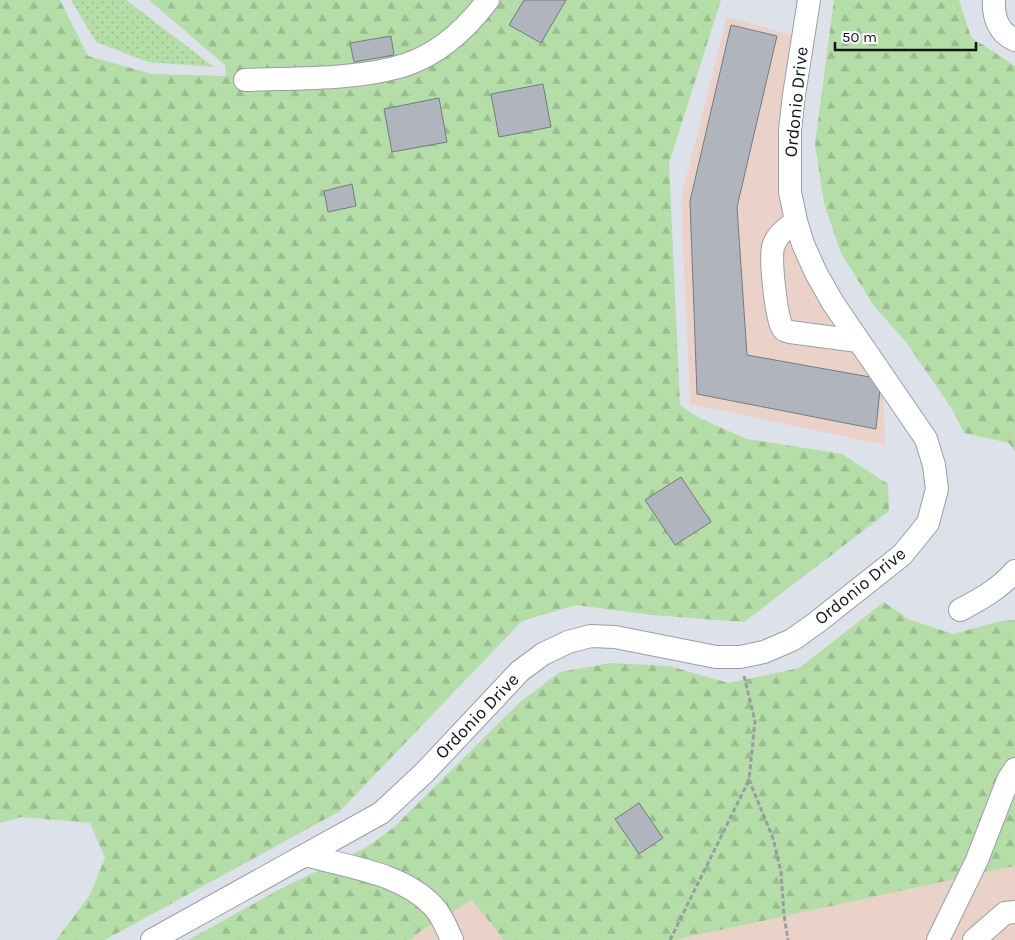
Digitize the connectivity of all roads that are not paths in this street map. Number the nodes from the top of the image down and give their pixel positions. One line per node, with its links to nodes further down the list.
1 (488, 0): 5 (street)
2 (809, 0): 6 (street, Ordonio Drive)
3 (994, 0): 4 (street)
4 (1015, 40)
5 (245, 80)
6 (796, 221): 7 (street, Ordonio Drive); 7 (street)
7 (858, 341): 11 (street, Ordonio Drive)
8 (1015, 571): 9 (street)
9 (960, 610)
10 (1015, 769): 17 (street)
11 (332, 841): 12 (street, Ordonio Drive); 13 (street)
12 (305, 855): 13 (street); 15 (street, Ordonio Drive)
13 (366, 872): 16 (street)
14 (1012, 910): 18 (street)
15 (152, 940)
16 (452, 940)
17 (938, 940)
18 (974, 940)

